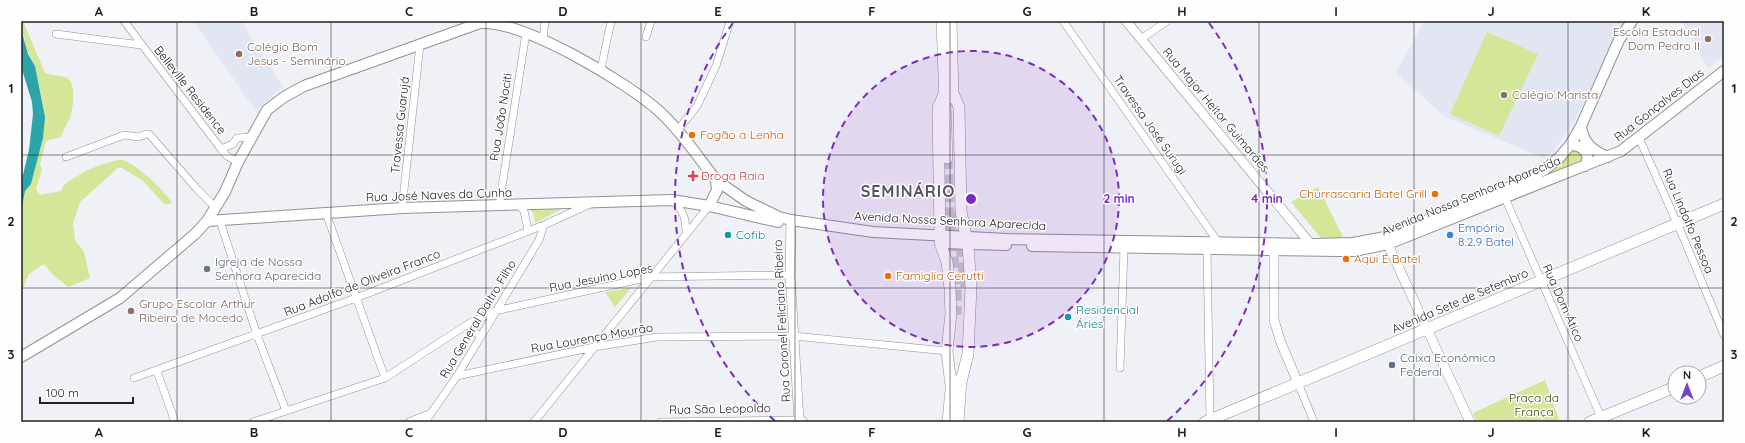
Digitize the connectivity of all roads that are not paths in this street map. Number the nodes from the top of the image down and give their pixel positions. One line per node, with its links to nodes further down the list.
1 (124, 21): 18 (street, Belleville Residence)
2 (545, 21): 17 (street)
3 (611, 21): 20 (street)
4 (651, 21): 15 (street)
5 (730, 21): 24 (street)
6 (942, 21): 22 (main road)
7 (951, 21): 22 (main road)
8 (1063, 21): 55 (street, Travessa José Surugi)
9 (1126, 21): 16 (street, Rua Major Heitor Guimarães)
10 (1167, 21): 16 (street)
11 (1632, 21): 23 (main road, Avenida Nossa Senhora Aparecida)
12 (468, 23): 13 (main road, Avenida Nossa Senhora Aparecida); 19 (main road, Avenida Nossa Senhora Aparecida)
13 (526, 32): 17 (main road, Avenida Nossa Senhora Aparecida); 40 (street, Rua João Nociti)
14 (56, 34): 18 (street, Belleville Residence)
15 (646, 37)
16 (1141, 39): 58 (street, Rua Major Heitor Guimarães)
17 (542, 40): 20 (main road, Avenida Nossa Senhora Aparecida)
18 (141, 45): 28 (street, Belleville Residence)
19 (420, 45): 25 (main road, Avenida Nossa Senhora Aparecida); 43 (street, Travessa Guarujá)
20 (601, 69): 24 (main road, Avenida Nossa Senhora Aparecida)
21 (1724, 72): 26 (main road, Rua Gonçalves Dias)
22 (949, 92): 31 (main road); 52 (main road); 54 (main road)
23 (1580, 126): 27 (main road, Avenida Nossa Senhora Aparecida); 30 (main road)
24 (677, 131): 34 (main road, Avenida Nossa Senhora Aparecida)
25 (251, 137): 28 (street, Belleville Residence); 32 (main road, Avenida Nossa Senhora Aparecida)
26 (1639, 138): 30 (main road, Rua Gonçalves Dias); 48 (street, Rua Lindolfo Pessoa)
27 (1570, 144): 33 (main road); 53 (main road, Avenida Nossa Senhora Aparecida)
28 (221, 149): 32 (street, Belleville Residence)
29 (66, 157): 42 (street)
30 (1608, 157): 33 (main road, Avenida Nossa Senhora Aparecida)
31 (951, 158)
32 (238, 162): 42 (main road, Avenida Nossa Senhora Aparecida)
33 (1585, 166): 35 (main road, Avenida Nossa Senhora Aparecida)
34 (716, 180): 41 (main road); 47 (main road, Avenida Nossa Senhora Aparecida)
35 (1504, 198): 53 (main road, Avenida Nossa Senhora Aparecida); 62 (street, Rua Dom Ático)
36 (672, 200): 37 (main road, Rua José Naves da Cunha); 41 (main road, Rua José Naves da Cunha); 51 (street)
37 (595, 202): 39 (main road, Rua José Naves da Cunha); 49 (street, Rua Adolfo de Oliveira Franco)
38 (1724, 204): 48 (main road, Avenida Sete de Setembro)
39 (519, 205): 40 (main road, Rua José Naves da Cunha); 50 (street)
40 (498, 206): 43 (main road, Rua José Naves da Cunha)
41 (708, 206): 47 (main road, Rua José Naves da Cunha); 51 (street)
42 (215, 207): 45 (main road, Avenida Nossa Senhora Aparecida)
43 (402, 208): 44 (main road, Rua José Naves da Cunha)
44 (326, 213): 46 (main road, Rua José Naves da Cunha); 63 (street)
45 (207, 221): 46 (main road, Rua José Naves da Cunha); 74 (main road, Avenida Nossa Senhora Aparecida)
46 (220, 221): 68 (street)
47 (790, 223): 52 (main road, Avenida Nossa Senhora Aparecida); 60 (street, Rua Coronel Feliciano Ribeiro)
48 (1677, 223): 62 (main road, Avenida Sete de Setembro); 69 (street, Rua Lindolfo Pessoa)
49 (544, 225): 50 (street, Rua Adolfo de Oliveira Franco); 64 (street, Rua General Daltro Filho)
50 (528, 230): 63 (street, Rua Adolfo de Oliveira Franco)
51 (686, 234): 61 (street)
52 (940, 240): 54 (main road, Avenida Nossa Senhora Aparecida); 73 (main road)
53 (1387, 240): 58 (main road, Avenida Nossa Senhora Aparecida); 67 (street)
54 (967, 241): 55 (main road, Avenida Nossa Senhora Aparecida); 57 (main road, Avenida Nossa Senhora Aparecida); 83 (main road)
55 (1218, 242): 56 (main road, Avenida Nossa Senhora Aparecida)
56 (1274, 247): 58 (main road, Avenida Nossa Senhora Aparecida); 59 (main road, Avenida Nossa Senhora Aparecida); 82 (street)
57 (1124, 248): 59 (main road, Avenida Nossa Senhora Aparecida); 76 (street)
58 (1314, 248)
59 (1207, 249): 89 (street)
60 (790, 275): 61 (street, Rua Jesuino Lopes); 70 (street, Rua Coronel Feliciano Ribeiro)
61 (650, 278): 64 (street, Rua Jesuino Lopes); 72 (street)
62 (1541, 281): 67 (main road, Avenida Sete de Setembro); 87 (street, Rua Dom Ático)
63 (356, 298): 68 (street, Rua Adolfo de Oliveira Franco); 81 (street)
64 (495, 311): 66 (street, Rua Jesuino Lopes); 71 (street, Rua General Daltro Filho)
65 (961, 314): 83 (main road)
66 (468, 324): 71 (street); 81 (street, Rua Jesuino Lopes)
67 (1426, 329): 82 (main road, Avenida Sete de Setembro); 99 (street)
68 (257, 335): 77 (street, Rua Adolfo de Oliveira Franco); 85 (street)
69 (1724, 335)
70 (793, 336): 72 (street, Rua Lourenço Mourão); 73 (street, Rua Lourenço Mourão); 88 (street, Rua Coronel Feliciano Ribeiro)
71 (480, 337): 79 (street, Rua General Daltro Filho)
72 (594, 347): 79 (street, Rua Lourenço Mourão); 94 (street)
73 (947, 351): 83 (main road)
74 (21, 357)
75 (1724, 366): 78 (main road)
76 (1120, 368)
77 (157, 370): 80 (street, Rua Adolfo de Oliveira Franco); 90 (street)
78 (1707, 373)
79 (457, 376): 86 (street, Rua General Daltro Filho)
80 (134, 378)
81 (385, 378): 85 (street, Rua Jesuino Lopes)
82 (1298, 383): 89 (main road, Avenida Sete de Setembro); 98 (street)
83 (956, 386): 96 (main road); 97 (main road)
84 (1667, 390): 87 (main road)
85 (286, 411): 91 (street, Rua Jesuino Lopes)
86 (431, 412): 92 (street); 93 (street, Rua General Daltro Filho)
87 (1601, 417): 100 (main road)
88 (801, 421): 95 (street, Rua São Leopoldo)
89 (1208, 421)
90 (176, 422)
91 (253, 422)
92 (409, 422)
93 (425, 422)
94 (534, 422)
95 (662, 422)
96 (948, 422)
97 (958, 422)
98 (1314, 422)
99 (1470, 422)
100 (1590, 422)

